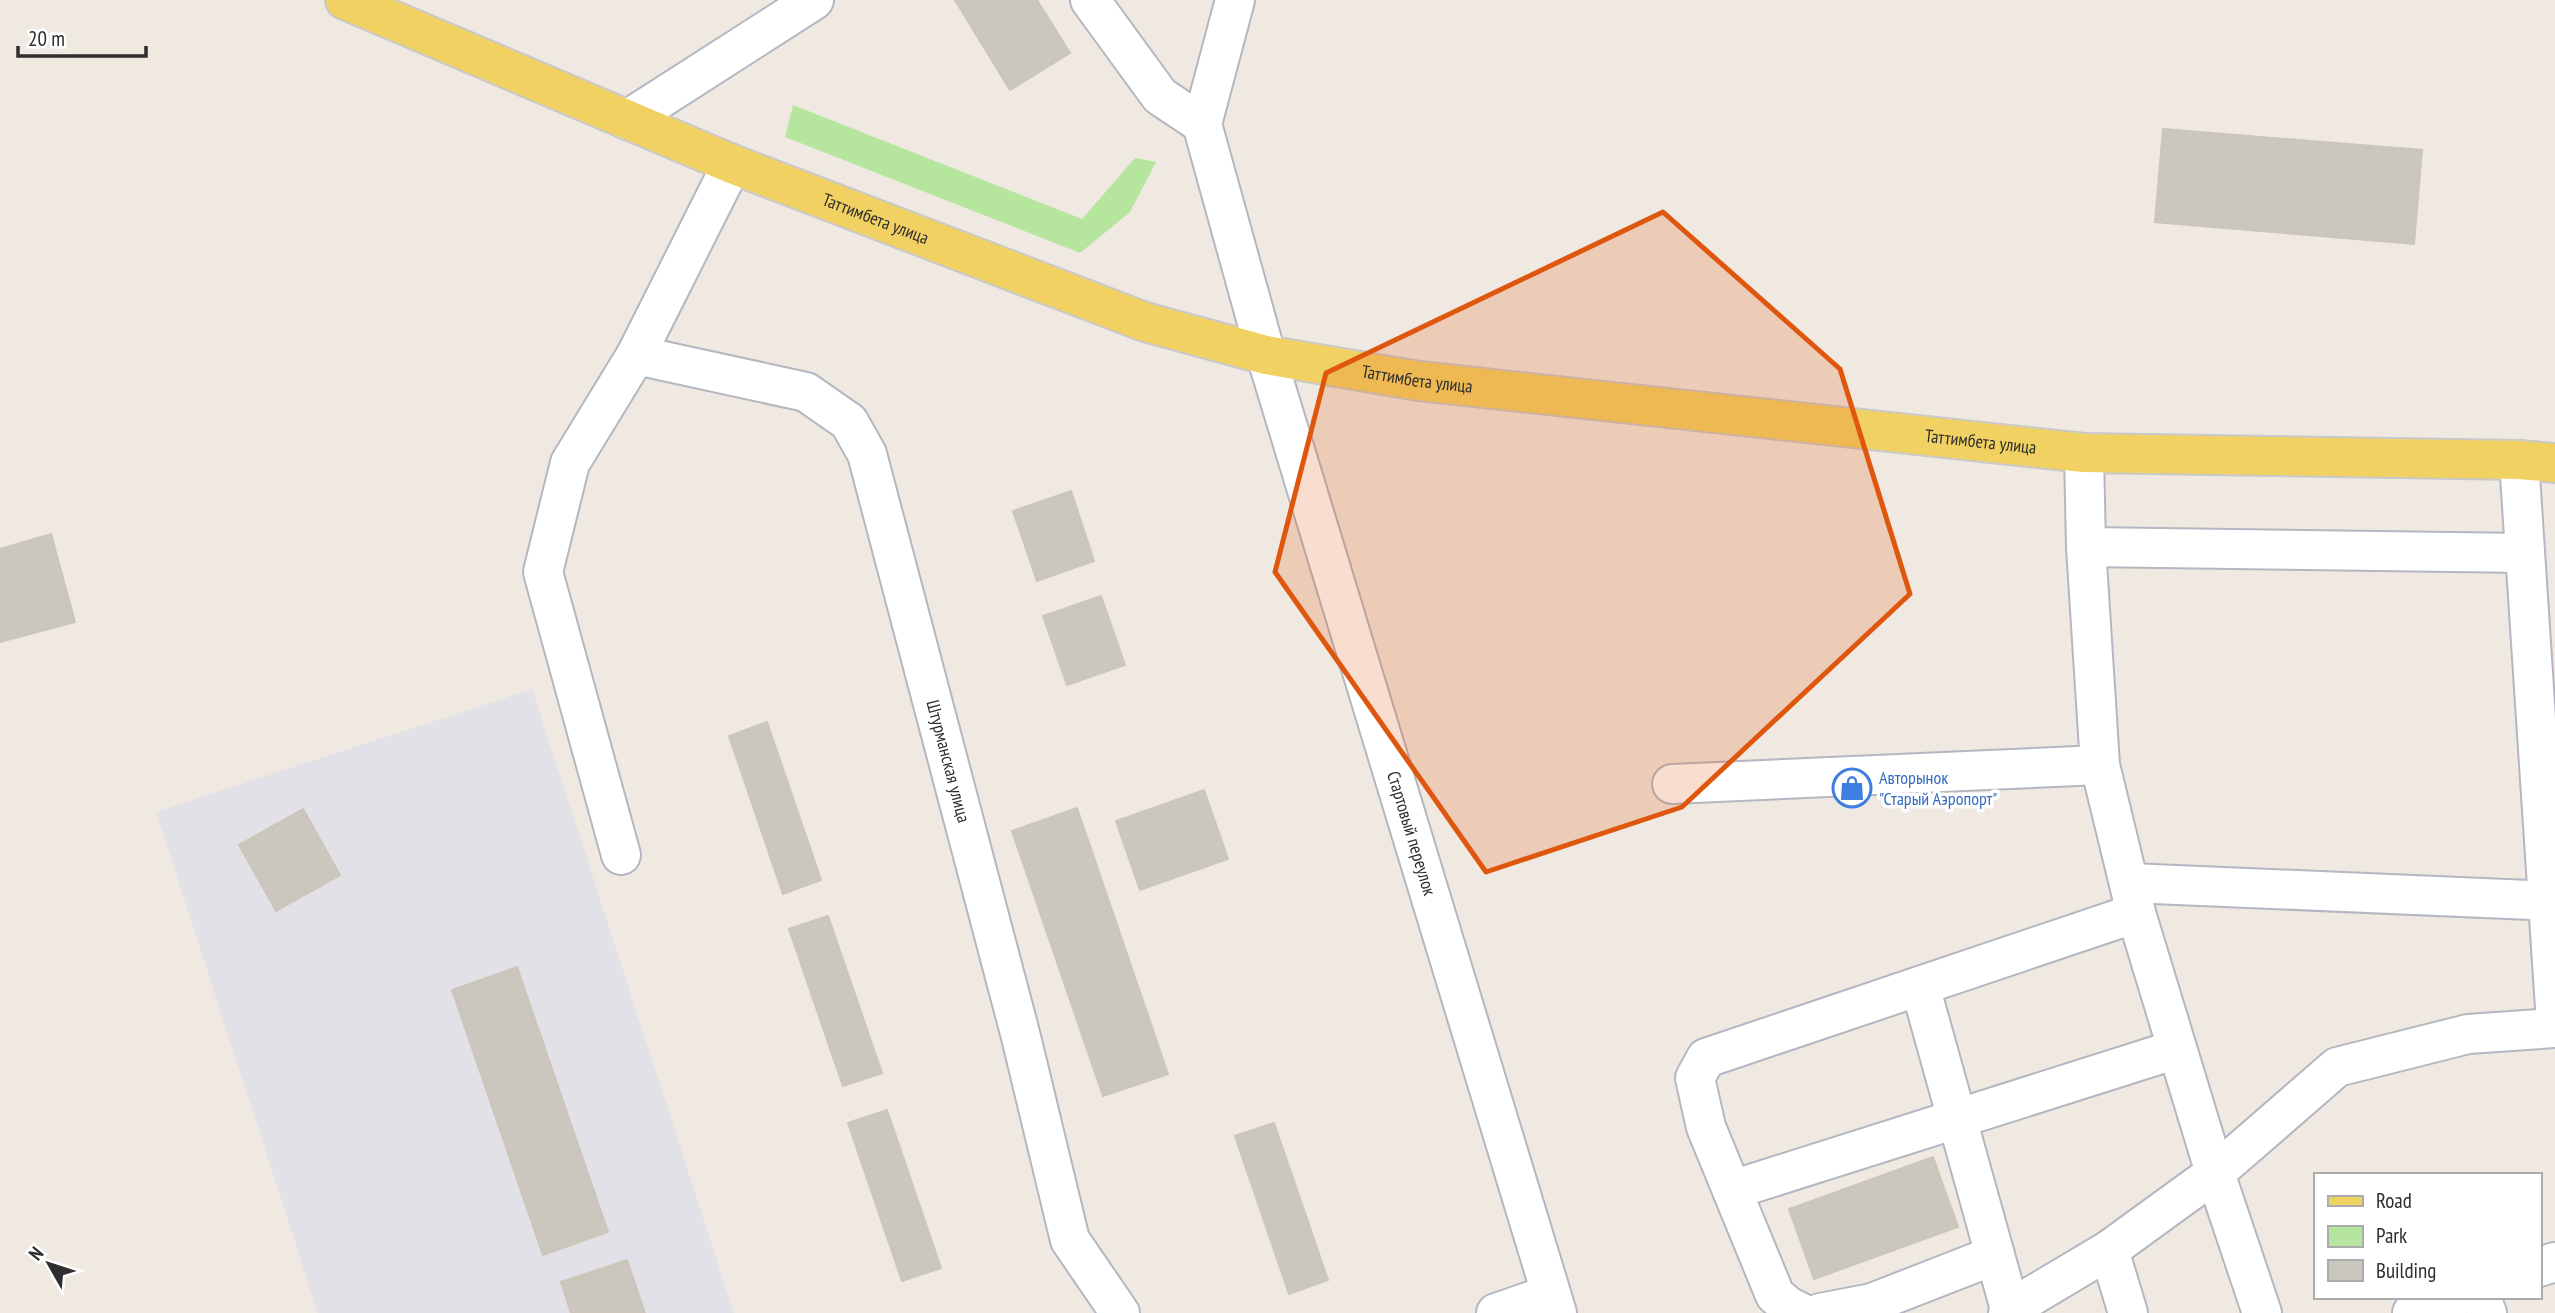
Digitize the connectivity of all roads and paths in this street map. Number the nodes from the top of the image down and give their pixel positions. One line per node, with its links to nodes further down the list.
1 (345, 0): 5 (main road, Таттимбета улица)
2 (814, 0): 5 (street)
3 (1090, 0): 6 (street)
4 (1236, 0): 6 (street)
5 (627, 120): 7 (main road, Таттимбета улица)
6 (1202, 124): 9 (street, Стартовый переулок)
7 (732, 164): 8 (street); 9 (main road, Таттимбета улица)
8 (636, 355): 16 (street); 31 (street, Штурманская улица)
9 (1266, 355): 10 (main road, Таттимбета улица); 29 (street, Стартовый переулок)
10 (2084, 453): 11 (main road, Таттимбета улица); 12 (street)
11 (2537, 461): 13 (street)
12 (2086, 547): 13 (street); 14 (street)
13 (2525, 553): 18 (street)
14 (2100, 765): 15 (street); 17 (street)
15 (1672, 784)
16 (621, 855)
17 (2133, 898): 18 (street); 19 (street); 22 (street)
18 (2552, 900): 20 (street)
19 (1920, 986): 23 (street); 25 (street)
20 (2555, 1008)
21 (2555, 1028): 24 (street)
22 (2177, 1049): 23 (street); 24 (street)
23 (1956, 1119): 25 (street); 27 (street)
24 (2215, 1172): 26 (street); 36 (street)
25 (1732, 1190): 33 (street)
26 (2109, 1250): 30 (street); 35 (street)
27 (1994, 1255): 30 (street); 34 (street)
28 (2450, 1299): 37 (street)
29 (1554, 1303): 32 (street)
30 (2009, 1311)
31 (1119, 1313)
32 (1496, 1313)
33 (1802, 1313)
34 (1820, 1313)
35 (2128, 1313)
36 (2262, 1313)
37 (2412, 1313)

